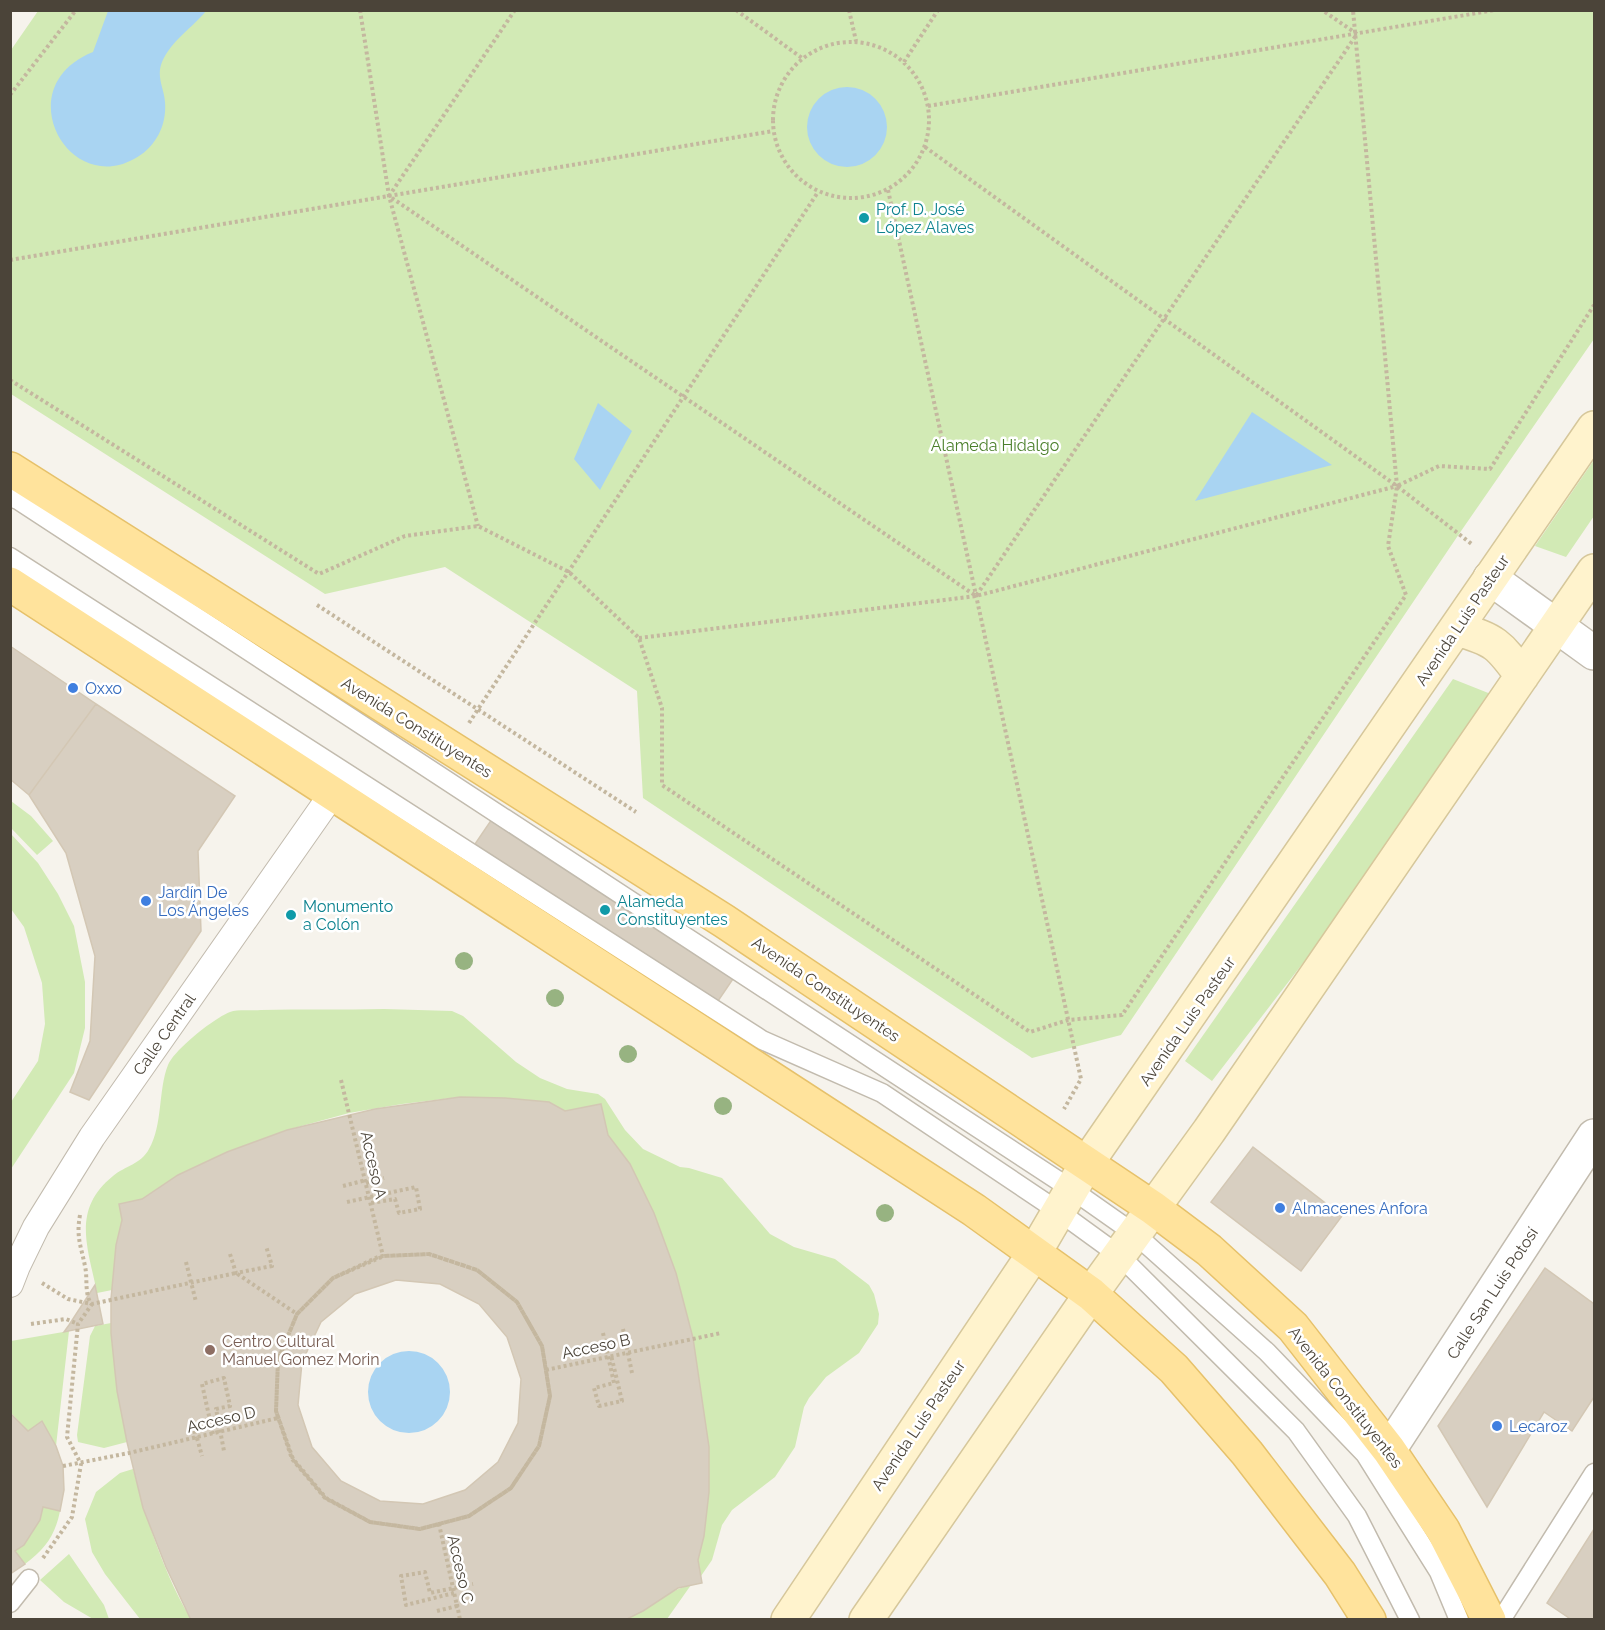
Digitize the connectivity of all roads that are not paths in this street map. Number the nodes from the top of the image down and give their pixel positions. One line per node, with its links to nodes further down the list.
1 (1594, 428): 6 (main road, Avenida Luis Pasteur)
2 (10, 469): 14 (main road, Avenida Constituyentes)
3 (10, 497): 14 (lane)
4 (10, 557): 14 (lane)
5 (1594, 571): 8 (main road)
6 (1490, 578): 8 (street); 9 (main road, Avenida Luis Pasteur)
7 (10, 584): 12 (main road)
8 (1556, 626): 10 (street); 11 (main road)
9 (1456, 629): 11 (main road); 14 (main road, Avenida Luis Pasteur)
10 (1594, 653)
11 (1521, 676): 15 (main road)
12 (333, 793): 17 (main road); 18 (street, Calle Central)
13 (1594, 1136): 20 (street, Calle San Luis Potosí)
14 (1072, 1188): 15 (main road, Avenida Constituyentes); 16 (lane); 16 (lane); 17 (main road, Avenida Luis Pasteur)
15 (1153, 1208): 16 (main road); 20 (main road, Avenida Constituyentes)
16 (1127, 1245): 19 (main road); 27 (lane); 28 (lane)
17 (1035, 1252): 19 (main road); 24 (main road, Avenida Luis Pasteur)
18 (22, 1280)
19 (1091, 1294): 25 (main road); 26 (main road)
20 (1389, 1450): 29 (main road, Avenida Constituyentes)
21 (1594, 1473): 30 (lane)
22 (28, 1579): 23 (lane)
23 (10, 1603)
24 (788, 1620)
25 (866, 1620)
26 (1369, 1620)
27 (1410, 1620)
28 (1459, 1620)
29 (1489, 1620)
30 (1501, 1620)

